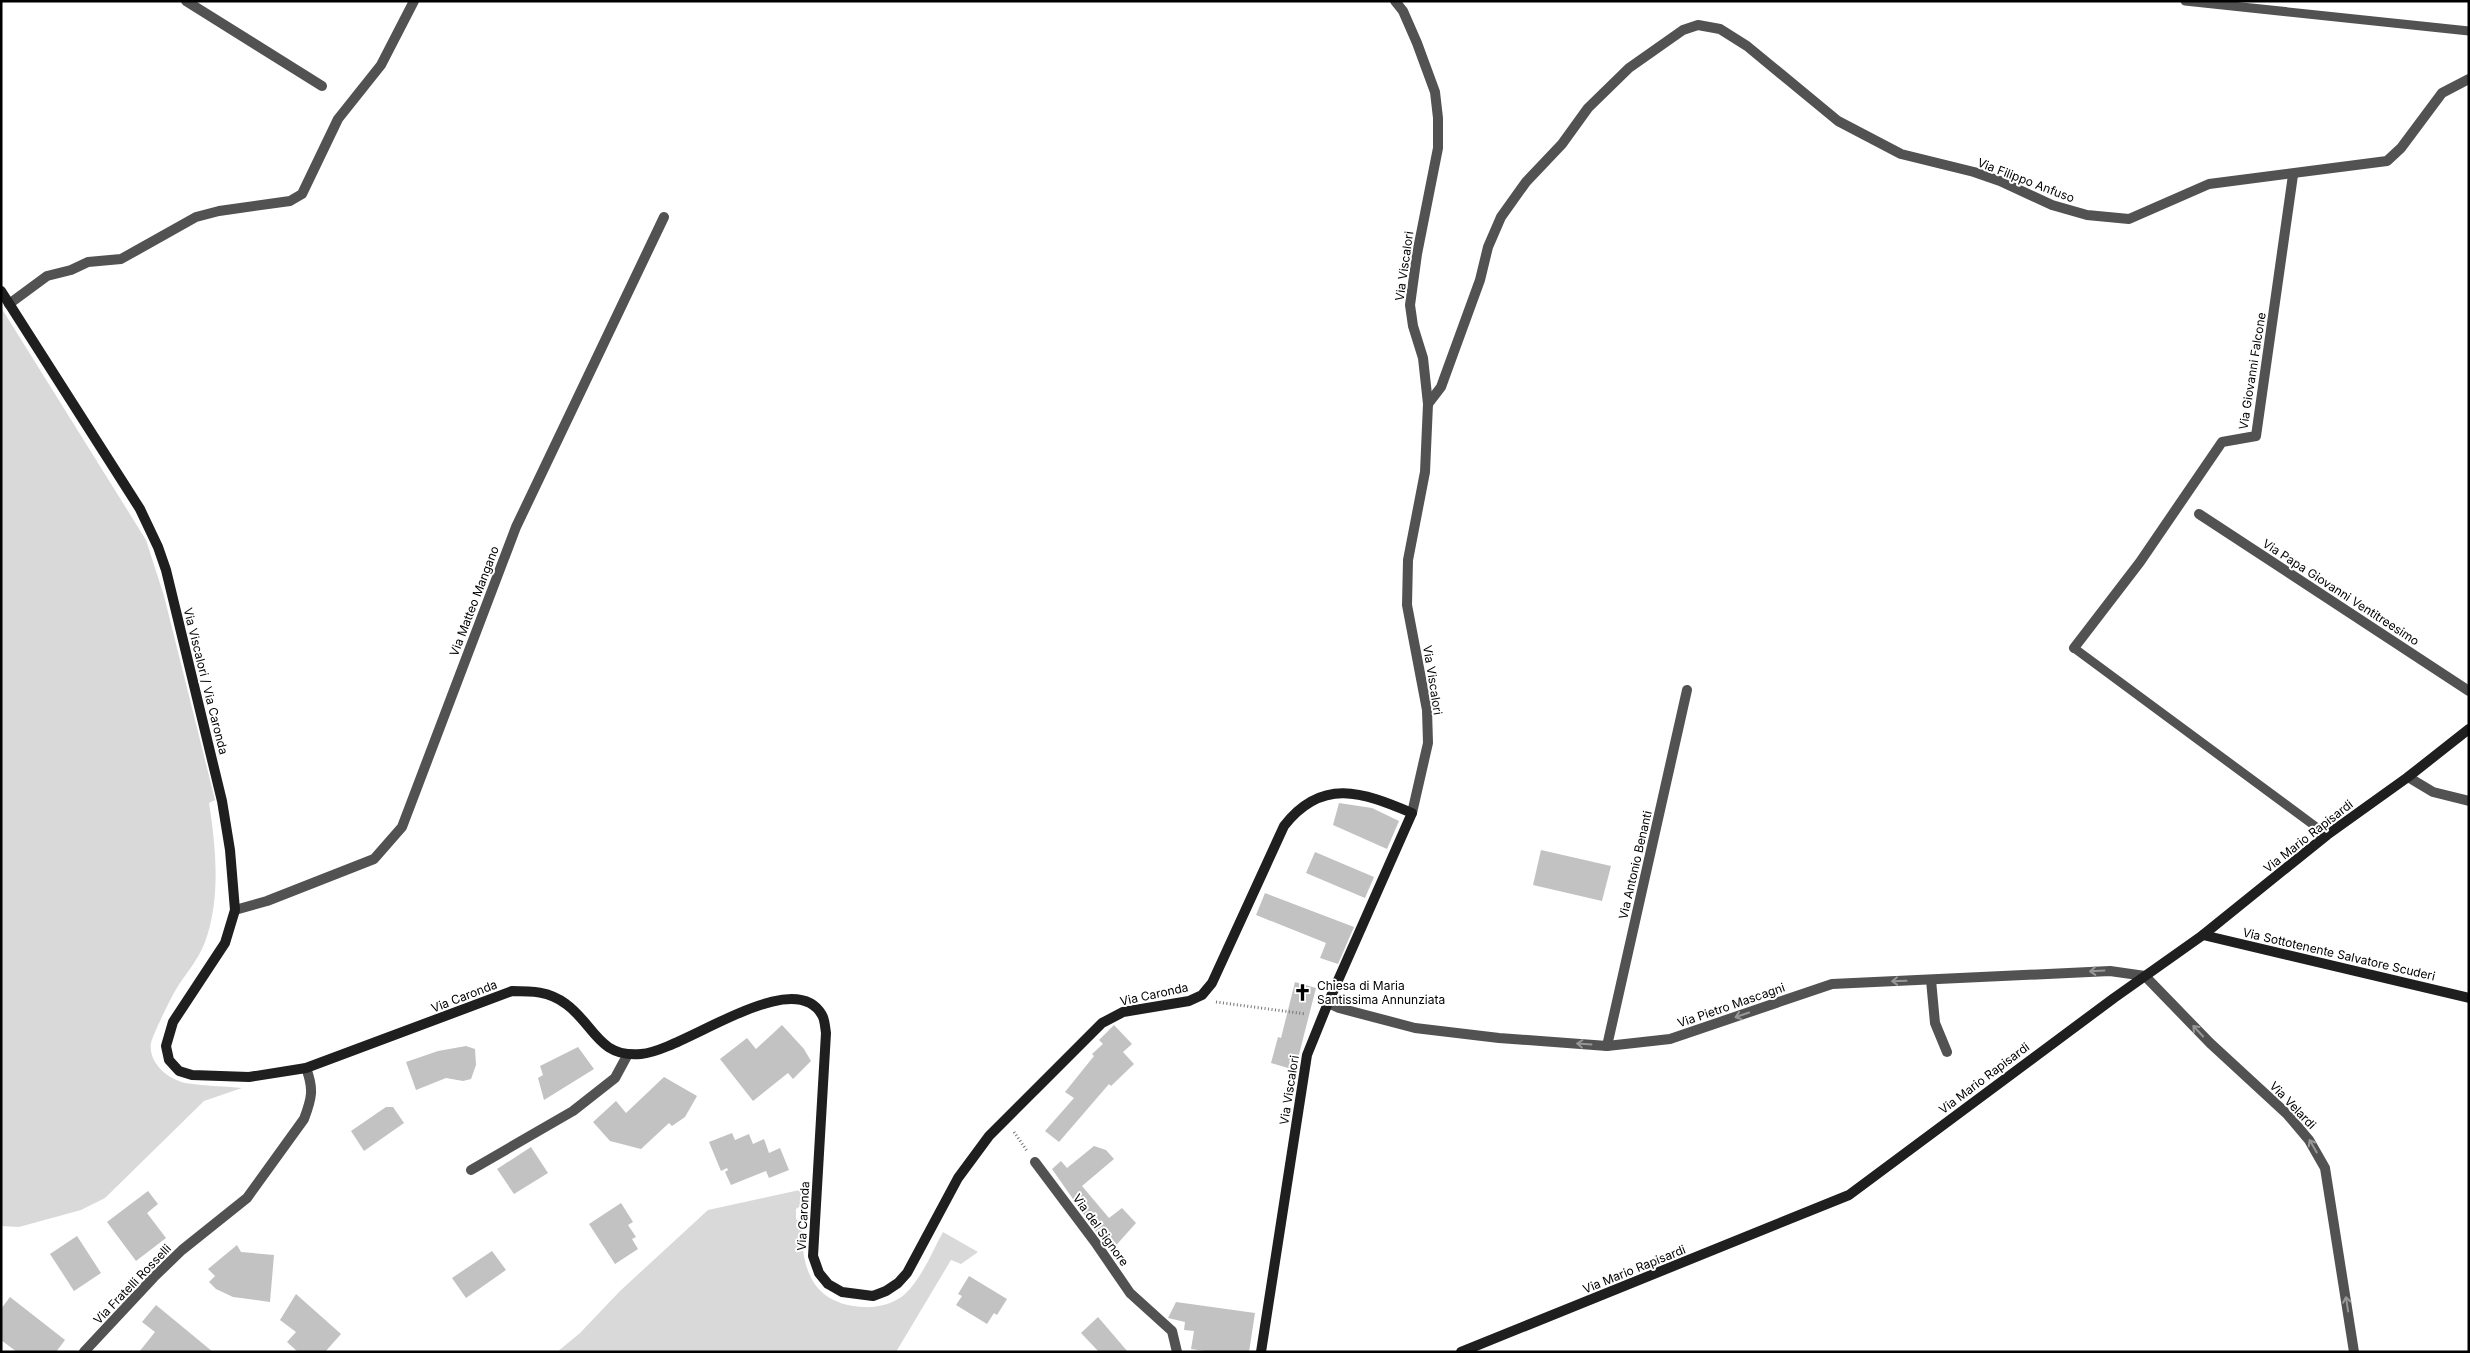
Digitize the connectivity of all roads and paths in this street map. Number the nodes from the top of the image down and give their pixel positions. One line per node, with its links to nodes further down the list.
1 (186, 1): 7 (street)
2 (414, 1): 11 (street)
3 (1395, 1): 12 (street, Via Viscalori)
4 (2185, 1): 5 (lane)
5 (2469, 31)
6 (2469, 79): 8 (street, Via Filippo Anfuso)
7 (322, 86)
8 (2293, 175): 12 (street, Via Filippo Anfuso); 14 (street, Via Giovanni Falcone)
9 (664, 217): 22 (street, Via Matteo Mangano)
10 (1, 291): 11 (street)
11 (10, 304): 22 (street, Via Viscalori / Via Caronda)
12 (1428, 404): 20 (street, Via Viscalori)
13 (2199, 514): 16 (street, Via Papa Giovanni Ventitreesimo)
14 (2074, 648): 21 (lane)
15 (1687, 690): 30 (street, Via Antonio Benanti)
16 (2469, 691)
17 (2469, 730): 18 (street, Via Mario Rapisardi)
18 (2408, 777): 19 (street); 21 (street, Via Mario Rapisardi)
19 (2469, 801)
20 (1412, 813): 26 (street, Via Caronda); 28 (street, Via Viscalori)
21 (2327, 835): 23 (street, Via Mario Rapisardi)
22 (234, 910): 34 (street, Via Viscalori / Via Caronda)
23 (2203, 934): 24 (street, Via Mario Rapisardi); 27 (street, Via Sottotenente Salvatore Scuderi)
24 (2145, 976): 25 (street, Via Pietro Mascagni, one-way to 25); 41 (street, Via Mario Rapisardi); 42 (street, Via Velardi, one-way to 24)
25 (1931, 980): 30 (street, Via Pietro Mascagni, one-way to 30); 31 (street)
26 (1202, 995): 29 (path); 35 (street, Via Caronda)
27 (2469, 998)
28 (1328, 1003): 29 (street, Via Viscalori); 30 (street, Via Pietro Mascagni, one-way to 28)
29 (1322, 1017): 40 (street, Via Viscalori)
30 (1607, 1046)
31 (1947, 1052)
32 (628, 1054): 33 (street, Via Caronda); 35 (street, Via Caronda); 37 (street)
33 (306, 1068): 34 (street, Via Caronda); 38 (street, Via Fratelli Rosselli)
34 (192, 1075)
35 (1004, 1119): 36 (path)
36 (1035, 1162): 39 (street, Via del Signore)
37 (471, 1170)
38 (84, 1352)
39 (1177, 1352)
40 (1261, 1352)
41 (1461, 1352)
42 (2354, 1352)

